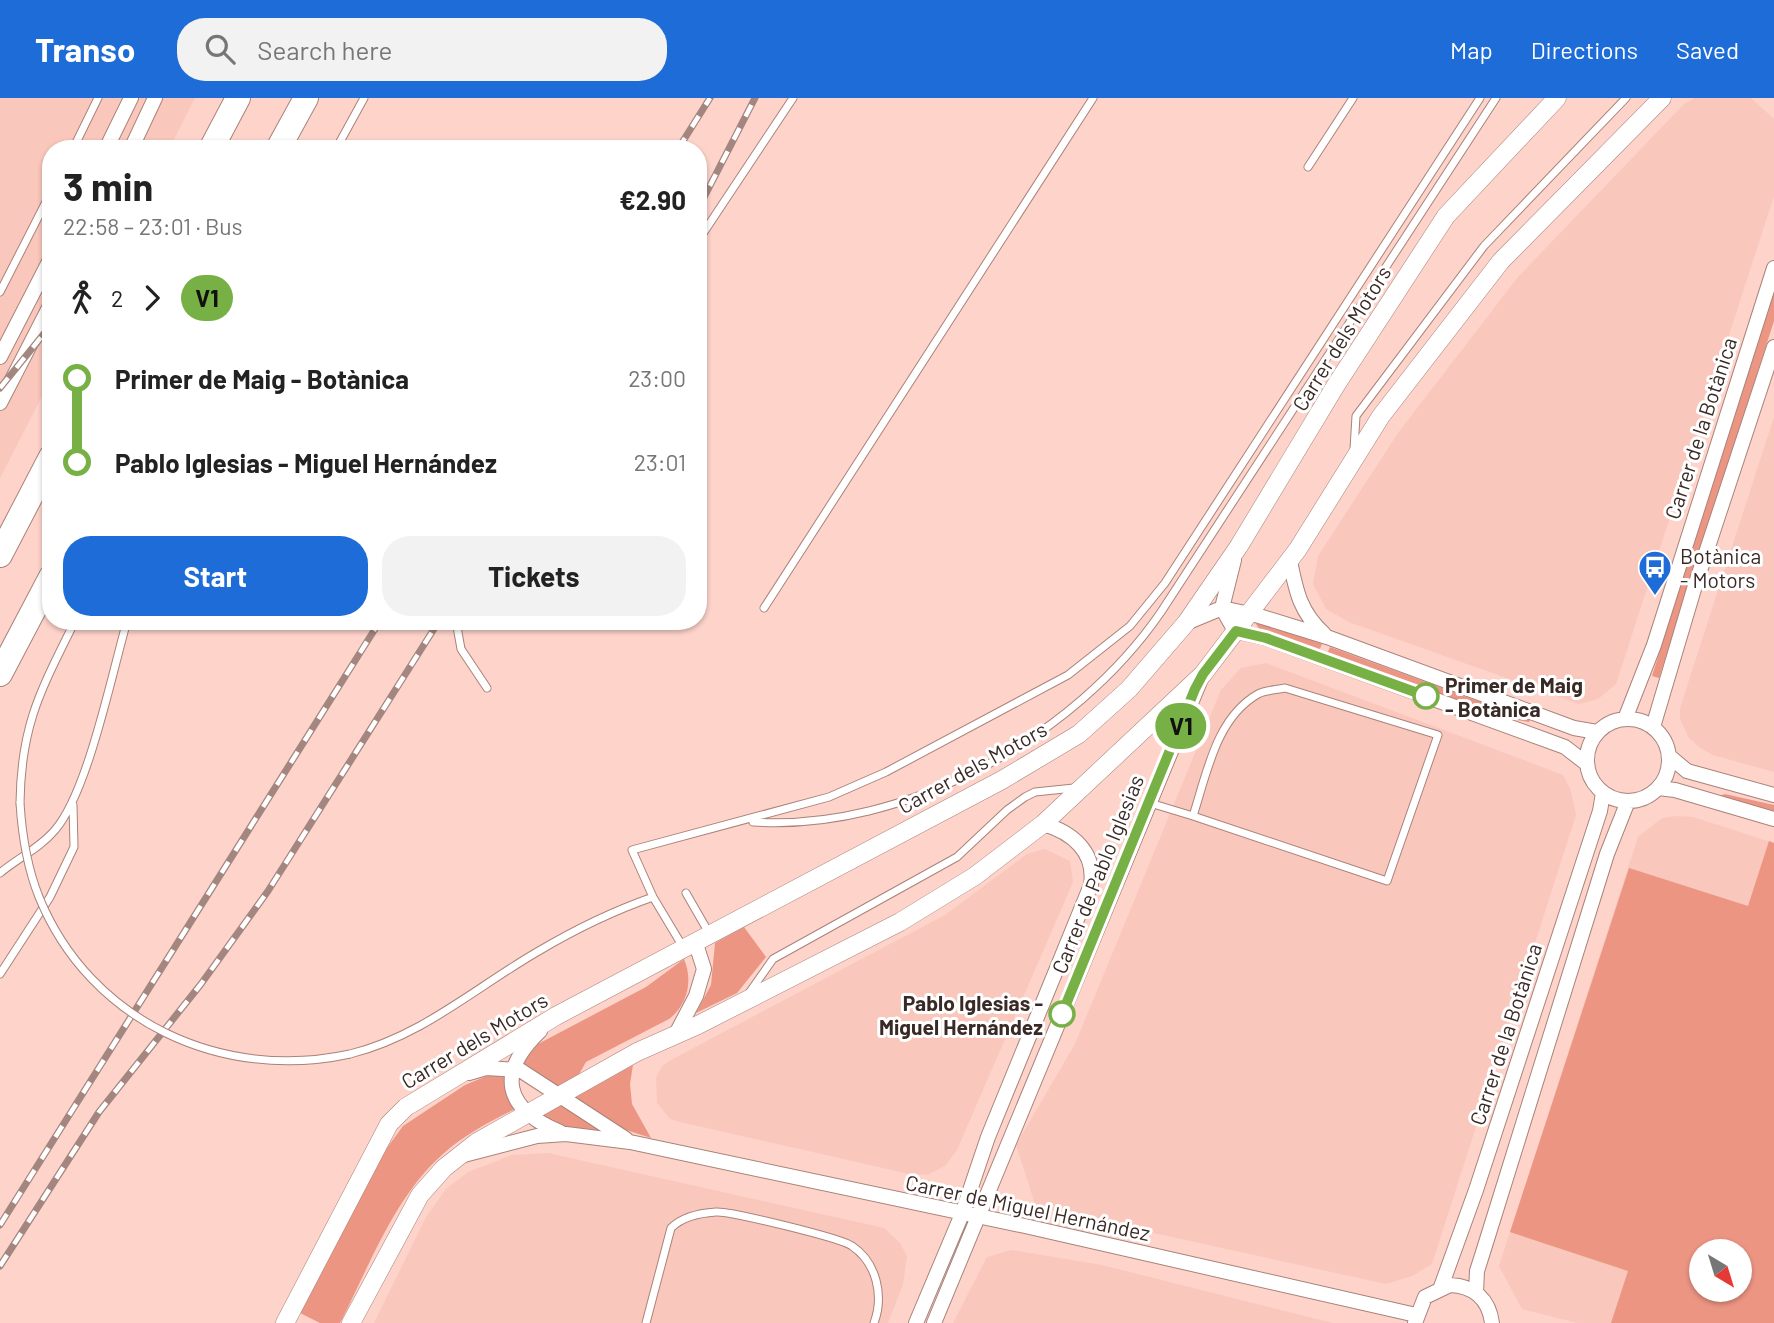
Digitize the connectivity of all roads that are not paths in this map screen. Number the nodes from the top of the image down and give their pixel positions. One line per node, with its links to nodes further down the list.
1 (98, 98): 15 (lane)
2 (131, 98): 16 (street)
3 (155, 98): 17 (street)
4 (238, 98): 18 (highway)
5 (306, 98): 19 (highway)
6 (364, 98): 20 (lane)
7 (793, 98): 23 (lane)
8 (1093, 98): 37 (lane)
9 (1353, 98): 21 (lane)
10 (1480, 98): 63 (lane)
11 (1496, 98): 63 (lane)
12 (1557, 98): 33 (street, Carrer dels Motors)
13 (1626, 98): 31 (lane)
14 (1662, 98): 31 (street)
15 (77, 140)
16 (110, 140)
17 (135, 140)
18 (216, 140)
19 (283, 140)
20 (341, 140)
21 (1308, 167)
22 (42, 210): 26 (lane)
23 (707, 227)
24 (1774, 268): 49 (street, Carrer de la Botànica)
25 (42, 275): 29 (street)
26 (0, 292)
27 (42, 321): 30 (street)
28 (1774, 347): 50 (street)
29 (0, 357)
30 (0, 403)
31 (1354, 456): 35 (street)
32 (42, 474): 34 (highway)
33 (1239, 546): 38 (street); 40 (street, Carrer dels Motors)
34 (0, 555)
35 (1290, 561): 39 (street); 45 (street)
36 (42, 594): 46 (highway)
37 (764, 608)
38 (1222, 608): 39 (street); 40 (street); 44 (street)
39 (1249, 614): 44 (street); 45 (street)
40 (1186, 623): 68 (street, Carrer dels Motors)
41 (70, 630): 67 (lane, bridge)
42 (124, 630): 58 (lane)
43 (458, 630): 48 (lane)
44 (1236, 631): 47 (street); 53 (street)
45 (1327, 637): 51 (street)
46 (0, 674)
47 (1203, 674): 54 (street); 60 (street, Carrer de Pablo Iglesias)
48 (487, 688)
49 (1625, 719): 50 (street); 51 (street)
50 (1653, 727): 52 (street)
51 (1597, 732): 53 (street)
52 (1669, 756): 55 (street); 57 (street)
53 (1587, 764): 56 (street)
54 (1080, 788): 64 (street); 70 (lane)
55 (1658, 788): 59 (street); 62 (street)
56 (1603, 793): 59 (street); 82 (street, Carrer de la Botànica)
57 (1774, 796)
58 (73, 801): 65 (lane); 69 (lane)
59 (1628, 801): 83 (street, Carrer de la Botànica)
60 (1149, 803): 61 (lane); 81 (street, Carrer de Pablo Iglesias)
61 (1193, 816): 61 (lane)
62 (1774, 819)
63 (748, 821): 67 (lane)
64 (1043, 824): 70 (street); 80 (street, Carrer de Pablo Iglesias)
65 (0, 873)
66 (686, 893): 68 (lane)
67 (653, 897): 68 (lane)
68 (696, 941): 71 (street, Carrer dels Motors); 72 (street)
69 (0, 974)
70 (745, 1000): 72 (street)
71 (556, 1016): 73 (street); 74 (street, Carrer dels Motors)
72 (677, 1032): 75 (street)
73 (513, 1068): 74 (street); 75 (street, Carrer de Miguel Hernández); 76 (street)
74 (442, 1084): 85 (street, Carrer dels Motors)
75 (561, 1096): 76 (street); 78 (street, Carrer de Miguel Hernández)
76 (526, 1115): 77 (street, Carrer de Miguel Hernández); 79 (street)
77 (566, 1134): 78 (street, Carrer de Miguel Hernández); 79 (street, Carrer de Miguel Hernández)
78 (630, 1142): 80 (street, Carrer de Miguel Hernández)
79 (456, 1157): 86 (street)
80 (962, 1214): 81 (street, Carrer de Miguel Hernández); 89 (street, Carrer de Pablo Iglesias)
81 (979, 1217): 84 (street, Carrer de Miguel Hernández); 90 (street, Carrer de Pablo Iglesias)
82 (1441, 1287): 83 (street); 84 (street)
83 (1476, 1292): 91 (street)
84 (1415, 1319)
85 (285, 1323)
86 (351, 1323)
87 (646, 1323): 88 (lane)
88 (874, 1323)
89 (916, 1323)
90 (934, 1323)
91 (1492, 1323)

